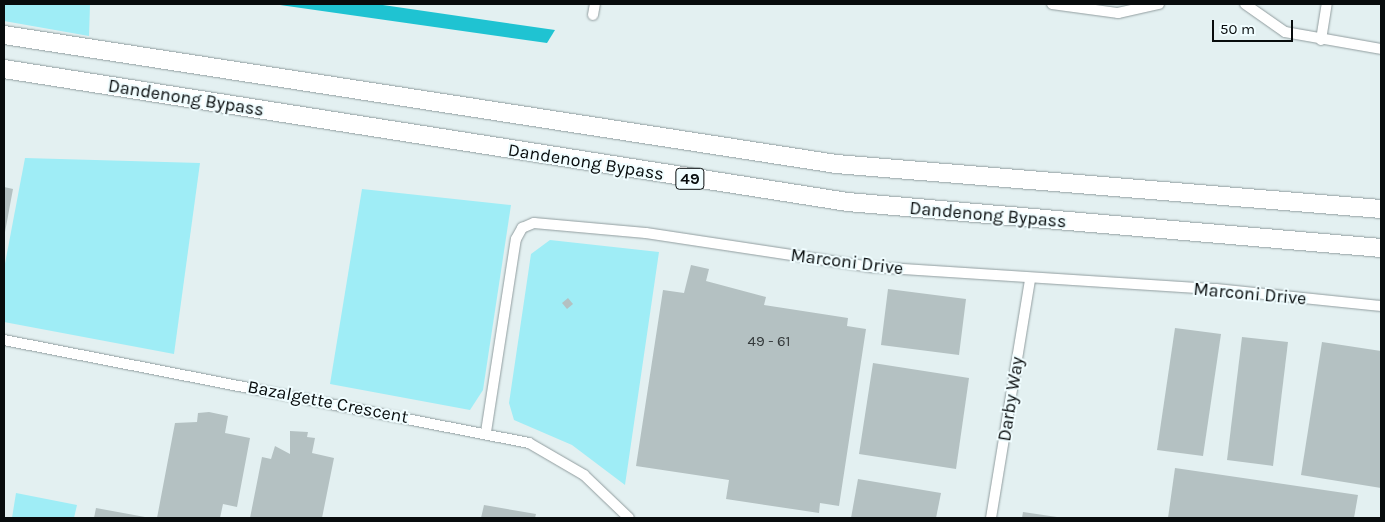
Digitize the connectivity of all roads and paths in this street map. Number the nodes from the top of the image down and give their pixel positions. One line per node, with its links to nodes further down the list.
1 (595, 4): 6 (street)
2 (1052, 4): 3 (street)
3 (1159, 4)
4 (1245, 4): 8 (street)
5 (1327, 4): 8 (street)
6 (593, 15)
7 (4, 34): 11 (highway, Dandenong Bypass / 49)
8 (1321, 40): 9 (street)
9 (1381, 48)
10 (4, 69): 12 (highway, Dandenong Bypass / 49)
11 (1381, 209)
12 (1381, 248)
13 (1030, 279): 14 (street, Marconi Drive); 16 (street, Marconi Drive); 18 (street, Darby Way)
14 (1381, 306)
15 (4, 340): 16 (street, Bazalgette Crescent)
16 (486, 432): 17 (street, Bazalgette Crescent)
17 (629, 518)
18 (991, 518)

